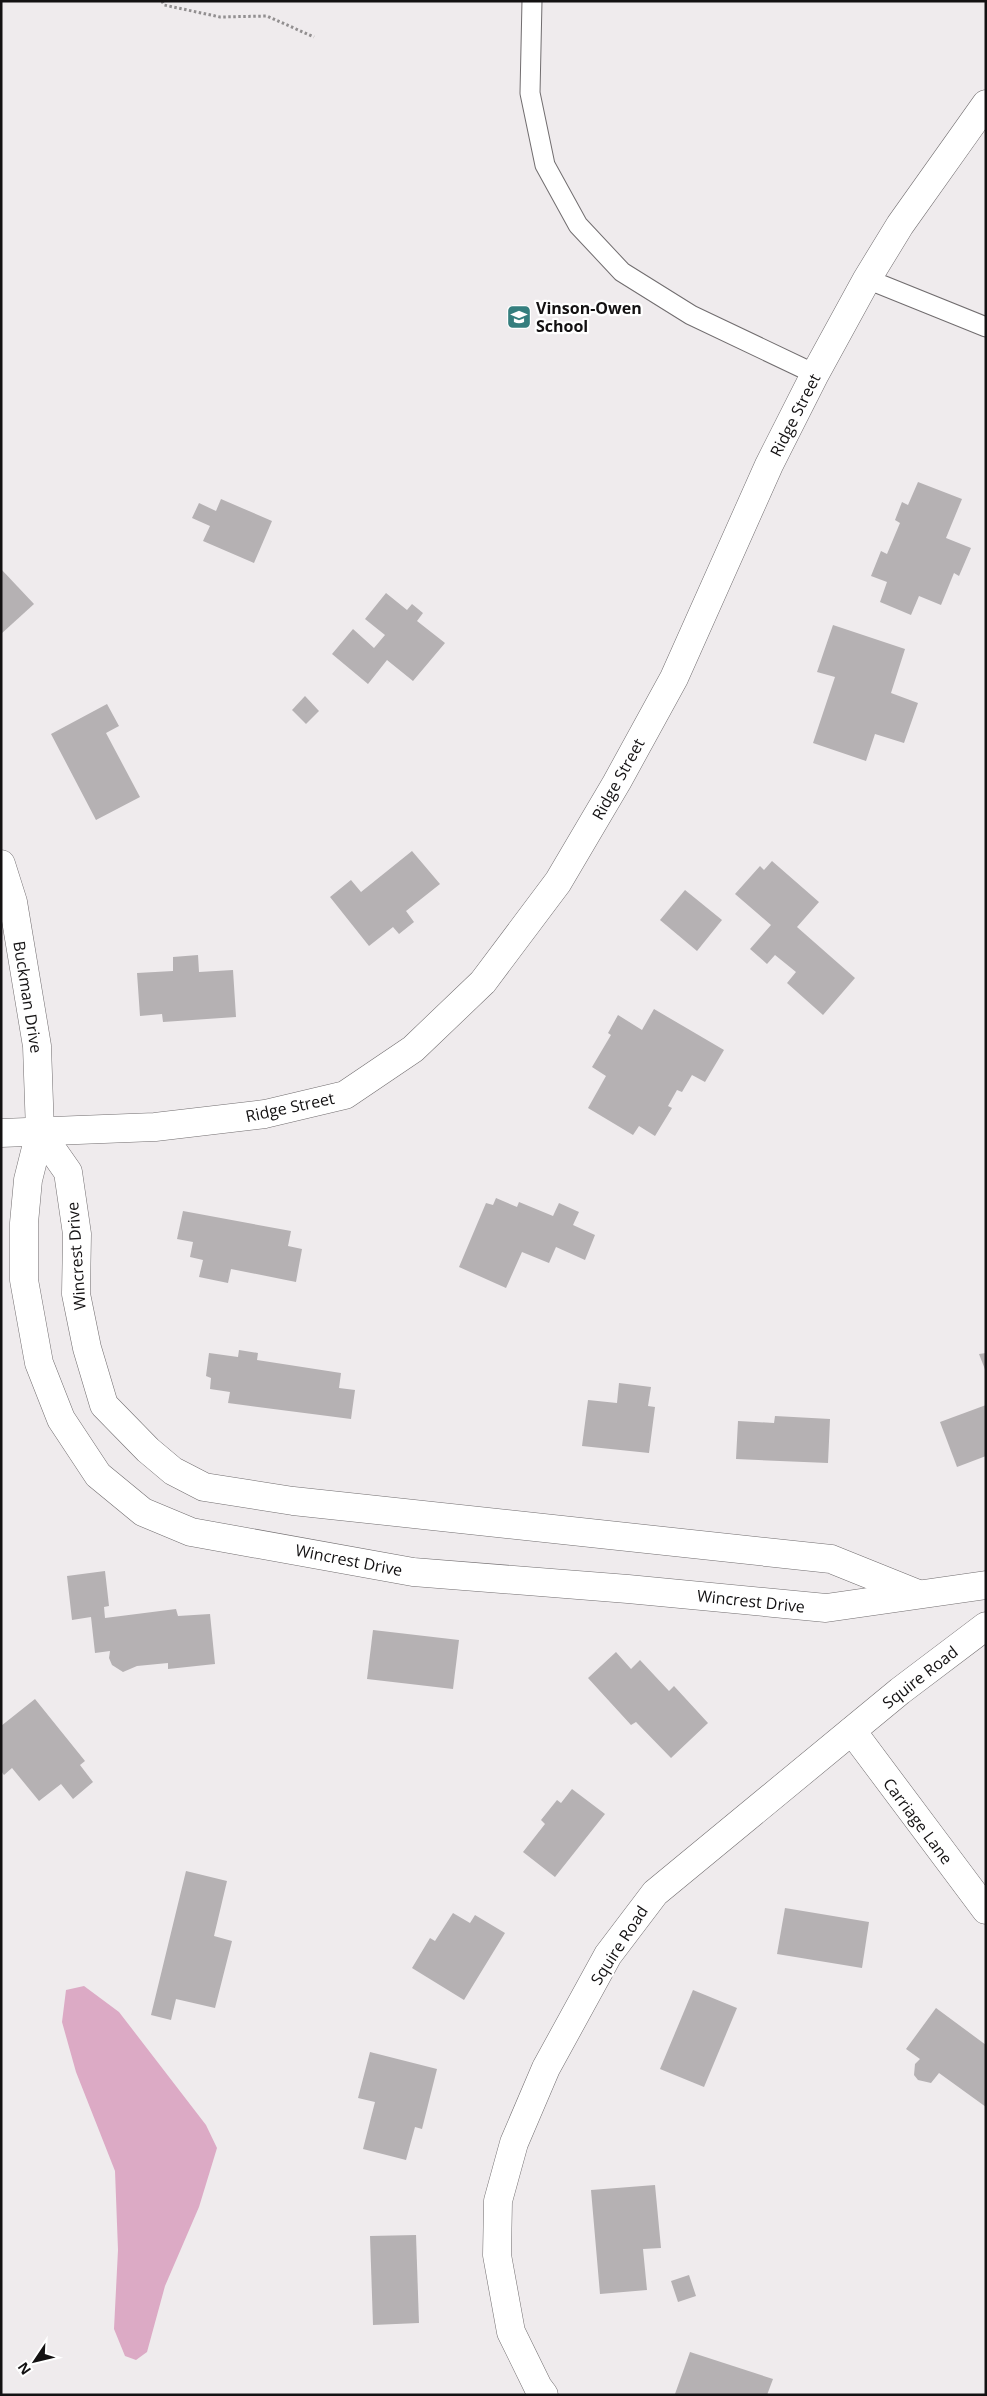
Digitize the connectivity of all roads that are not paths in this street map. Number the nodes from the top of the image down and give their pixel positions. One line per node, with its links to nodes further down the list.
1 (532, 1): 5 (lane)
2 (986, 104): 3 (street, Ridge Street)
3 (867, 279): 4 (lane); 5 (street, Ridge Street)
4 (986, 327)
5 (815, 374): 7 (street, Ridge Street)
6 (1, 864): 7 (street, Buckman Drive)
7 (40, 1132): 8 (street, Ridge Street); 10 (street, Wincrest Drive); 10 (street, Wincrest Drive)
8 (1, 1133)
9 (986, 1585): 10 (street, Wincrest Drive)
10 (920, 1594)
11 (986, 1626): 12 (street, Squire Road)
12 (852, 1731): 13 (street, Carriage Lane); 14 (street, Squire Road)
13 (986, 1910)
14 (544, 2395)

